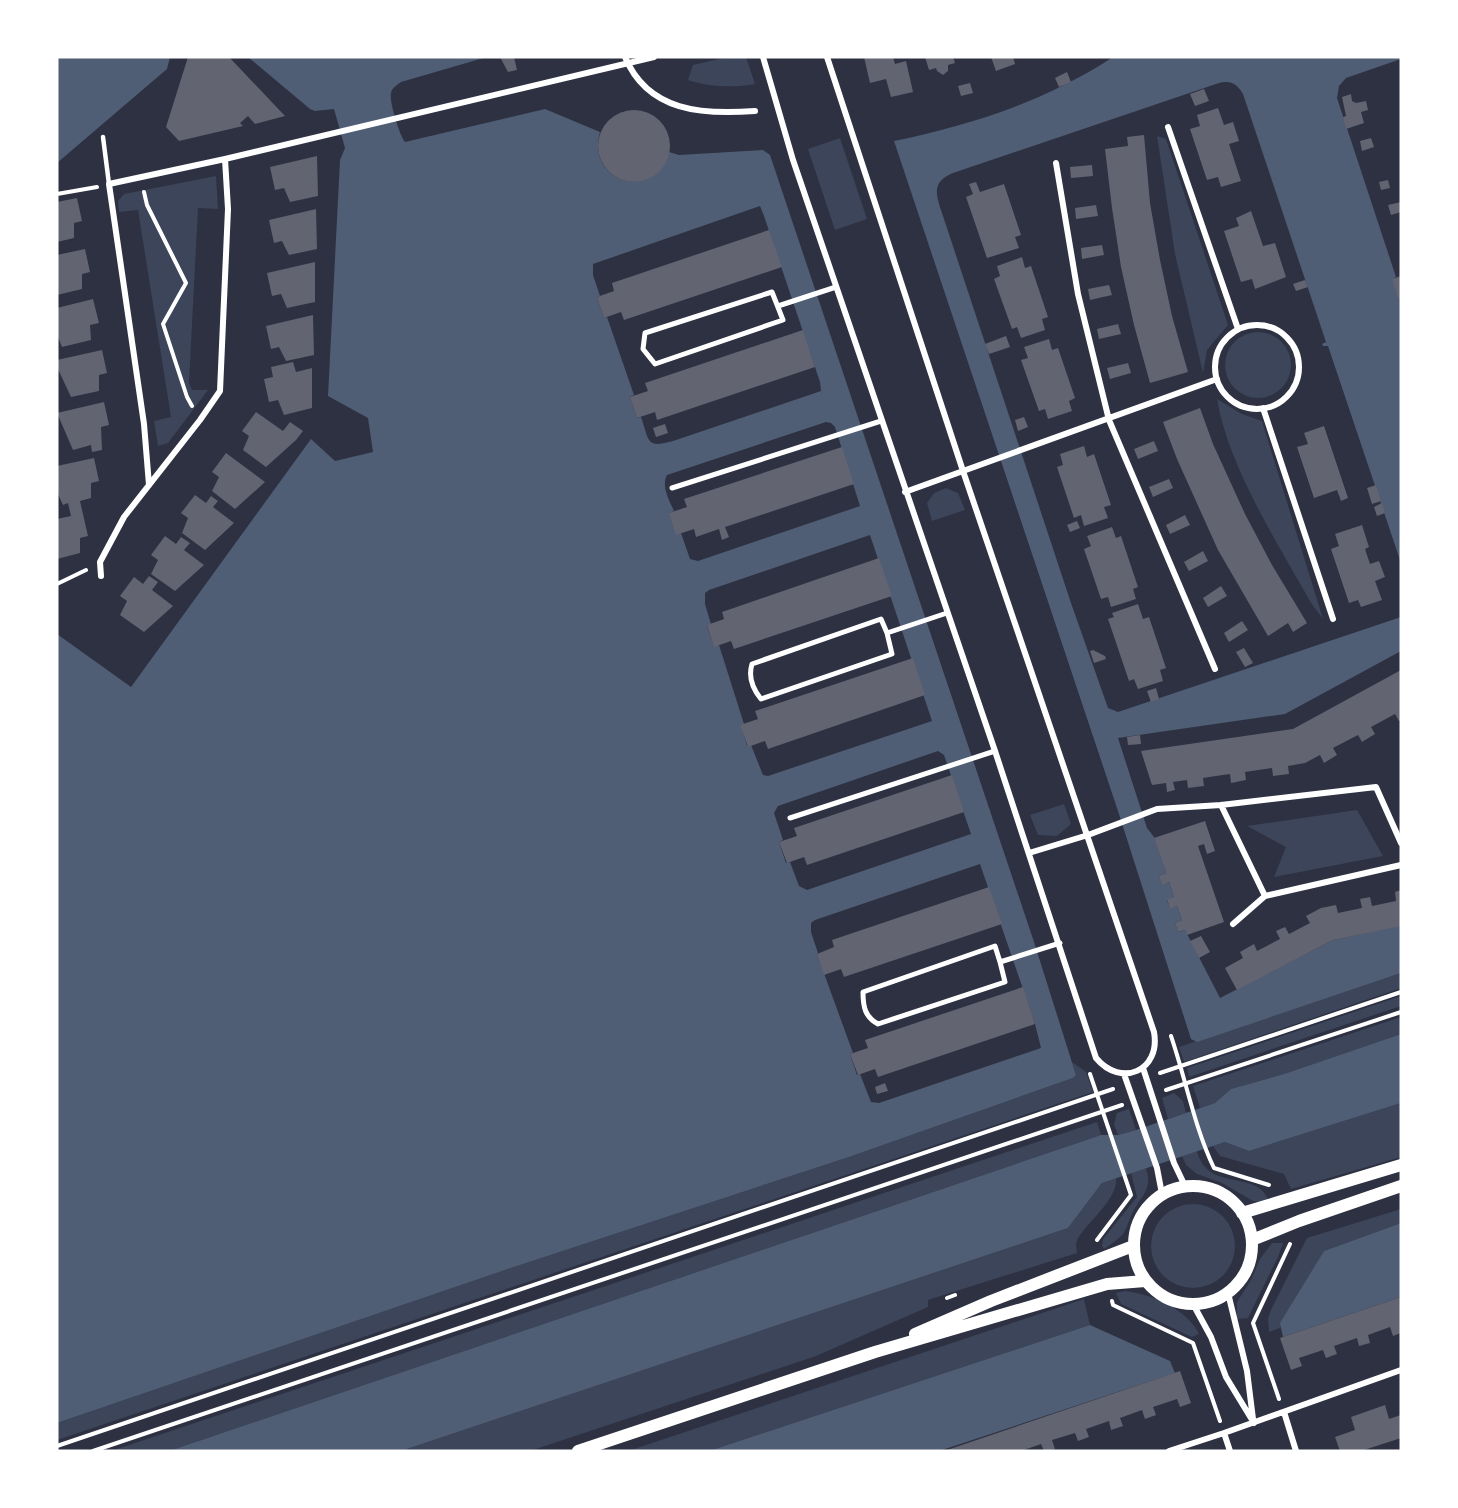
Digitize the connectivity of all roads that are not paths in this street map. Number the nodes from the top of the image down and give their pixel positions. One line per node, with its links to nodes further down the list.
1 (654, 57): 4 (street)
2 (763, 57): 11 (street)
3 (827, 57): 18 (street)
4 (627, 60): 5 (street); 8 (street)
5 (755, 111)
6 (1168, 127): 13 (street)
7 (103, 137): 10 (lane)
8 (225, 159): 10 (street); 19 (street)
9 (1056, 163): 16 (street)
10 (109, 184): 19 (street)
11 (836, 287): 12 (street); 17 (street)
12 (778, 306): 12 (street)
13 (1239, 329): 14 (street); 15 (street)
14 (1217, 379): 15 (street); 16 (street)
15 (1263, 408): 24 (street)
16 (1109, 420): 18 (street); 26 (street)
17 (881, 421): 20 (street); 21 (street)
18 (963, 471): 21 (street); 30 (street)
19 (149, 485): 22 (street)
20 (672, 488)
21 (905, 492): 23 (street)
22 (102, 576)
23 (947, 613): 25 (street); 27 (street)
24 (1333, 619)
25 (887, 633): 25 (street)
26 (1215, 669)
27 (995, 751): 29 (street); 32 (street)
28 (1221, 805): 30 (street); 31 (street); 34 (street)
29 (790, 818)
30 (1088, 835): 32 (street); 38 (street)
31 (1401, 843)
32 (1029, 853): 36 (street)
33 (1401, 865): 34 (street)
34 (1265, 896): 35 (street)
35 (1233, 924)
36 (1060, 943): 37 (street); 39 (street)
37 (1000, 962): 37 (street)
38 (1143, 1068): 39 (street); 41 (street)
39 (1124, 1074): 43 (street)
40 (1401, 1165): 44 (main road)
41 (1185, 1186): 43 (main road); 44 (main road)
42 (1401, 1186): 45 (main road)
43 (1162, 1194): 46 (main road)
44 (1242, 1213): 45 (main road)
45 (1252, 1240): 48 (main road)
46 (1133, 1246): 47 (main road); 50 (main road)
47 (1145, 1281): 49 (main road); 50 (main road)
48 (1228, 1293): 49 (main road); 53 (street)
49 (1193, 1305): 53 (street)
50 (875, 1352): 55 (main road)
51 (1401, 1370): 52 (street)
52 (1284, 1412): 53 (street); 58 (street)
53 (1254, 1423): 54 (street)
54 (1224, 1433): 56 (street); 57 (street)
55 (578, 1451)
56 (1168, 1451)
57 (1230, 1451)
58 (1296, 1451)

